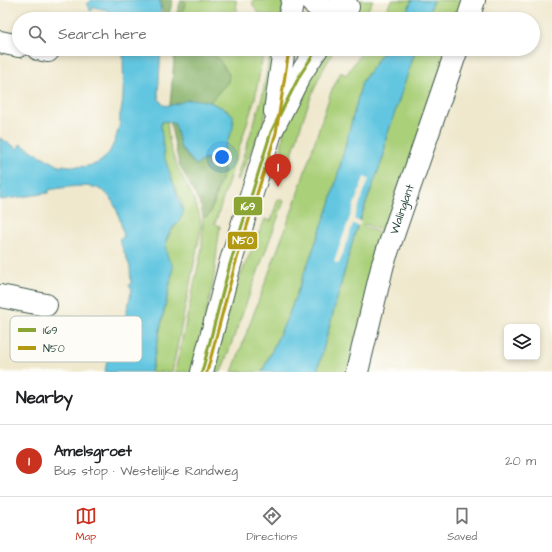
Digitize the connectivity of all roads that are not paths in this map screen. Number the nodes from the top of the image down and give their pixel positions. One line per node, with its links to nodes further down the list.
1 (293, 0): 5 (street)
2 (310, 0): 4 (street)
3 (474, 0): 6 (street)
4 (346, 9)
5 (290, 12)
6 (470, 12)
7 (0, 42): 8 (street)
8 (12, 45)
9 (283, 56): 12 (street)
10 (312, 56): 12 (street)
11 (456, 56): 16 (street, Walinglant)
12 (271, 132): 15 (street)
13 (0, 296): 14 (street)
14 (46, 305)
15 (202, 372)
16 (357, 372)

